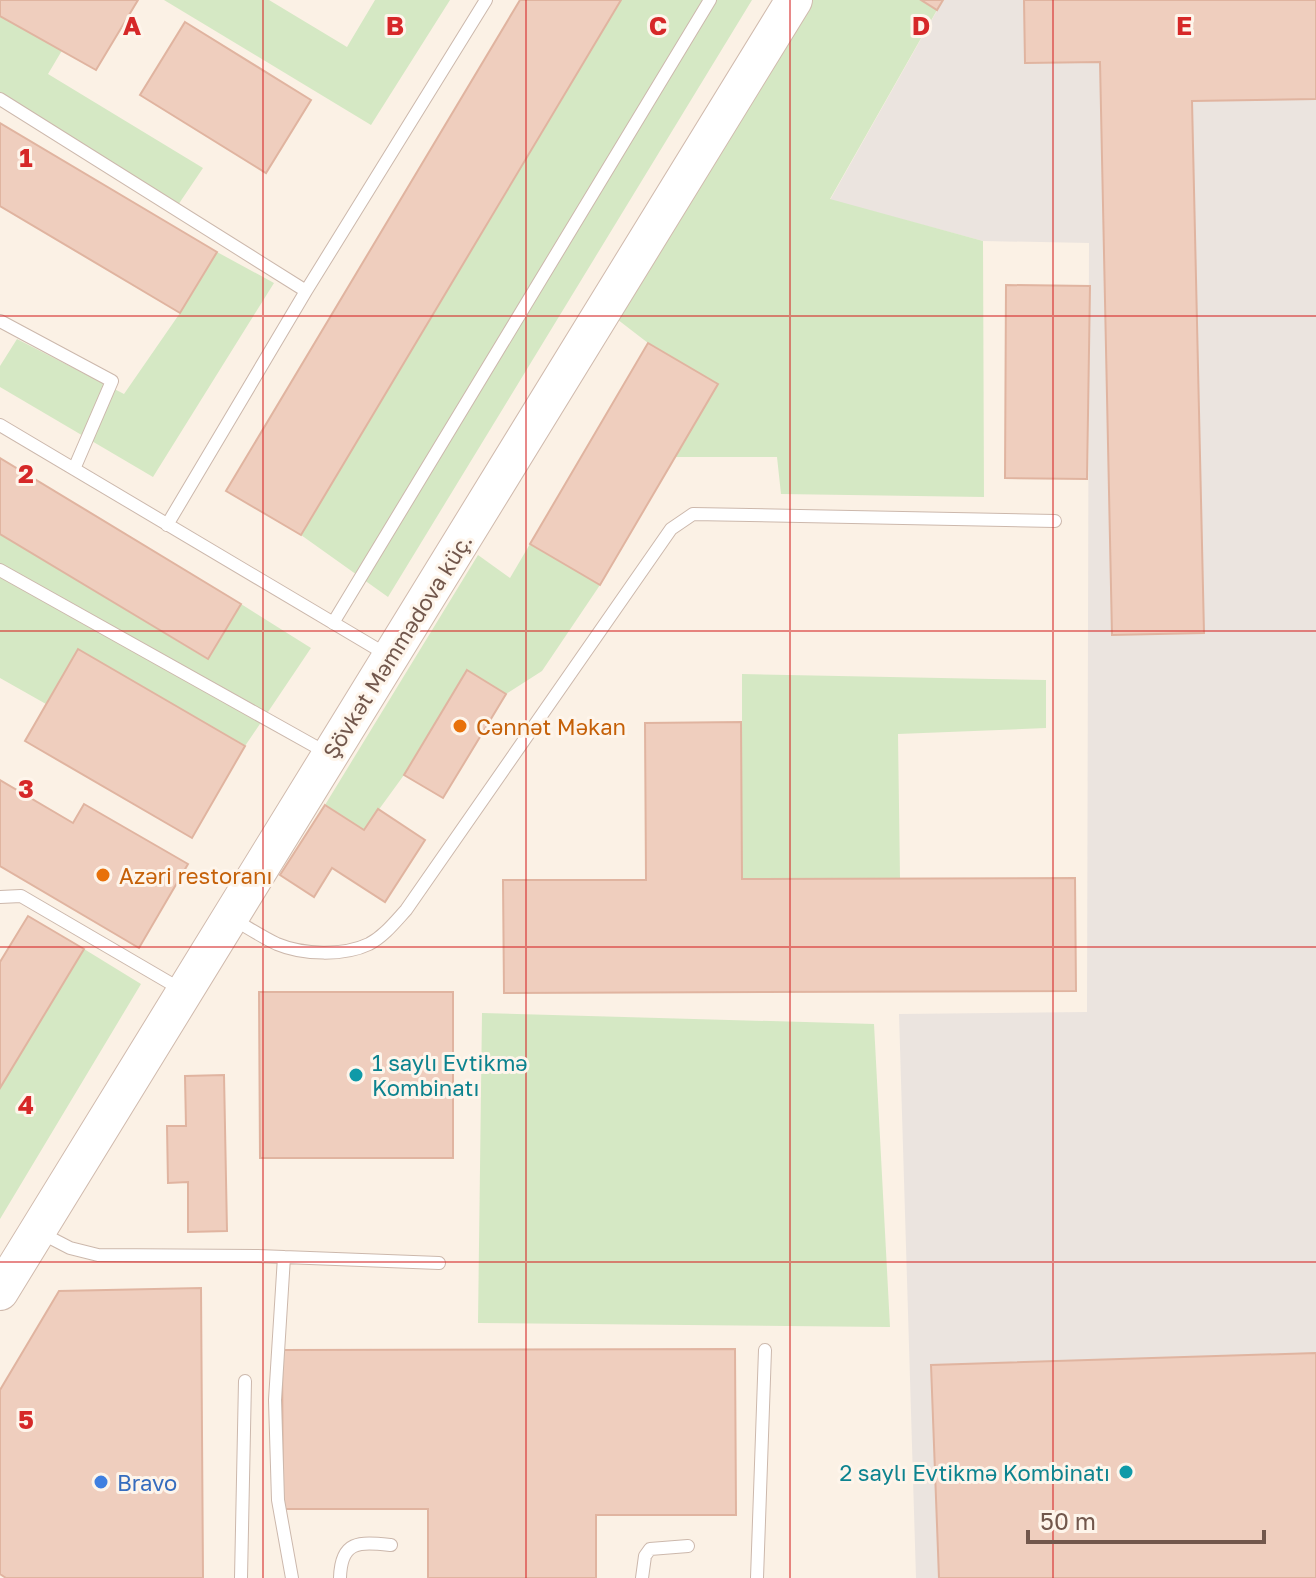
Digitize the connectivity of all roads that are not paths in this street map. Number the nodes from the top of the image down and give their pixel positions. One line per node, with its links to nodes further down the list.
1 (486, 0): 5 (lane)
2 (710, 0): 12 (lane)
3 (794, 0): 13 (main road, Şövkət Məmmədova küç.)
4 (0, 99): 5 (lane)
5 (306, 291): 10 (lane)
6 (0, 321): 8 (lane)
7 (0, 425): 8 (lane)
8 (74, 469): 10 (lane)
9 (1055, 521): 16 (lane)
10 (167, 525): 12 (lane)
11 (0, 570): 14 (lane)
12 (333, 623): 13 (lane)
13 (390, 657): 14 (main road, Şövkət Məmmədova küç.)
14 (330, 755): 16 (main road, Şövkət Məmmədova küç.)
15 (0, 897): 17 (lane)
16 (230, 918): 17 (main road, Şövkət Məmmədova küç.)
17 (184, 992): 18 (main road, Şövkət Məmmədova küç.)
18 (37, 1232): 19 (lane); 21 (main road, Şövkət Məmmədova küç.)
19 (284, 1257): 20 (lane); 27 (lane)
20 (439, 1263)
21 (0, 1292)
22 (765, 1350): 30 (lane)
23 (245, 1381): 26 (lane)
24 (391, 1545): 28 (lane)
25 (688, 1546): 29 (lane)
26 (241, 1578)
27 (292, 1578)
28 (340, 1578)
29 (642, 1578)
30 (757, 1578)

